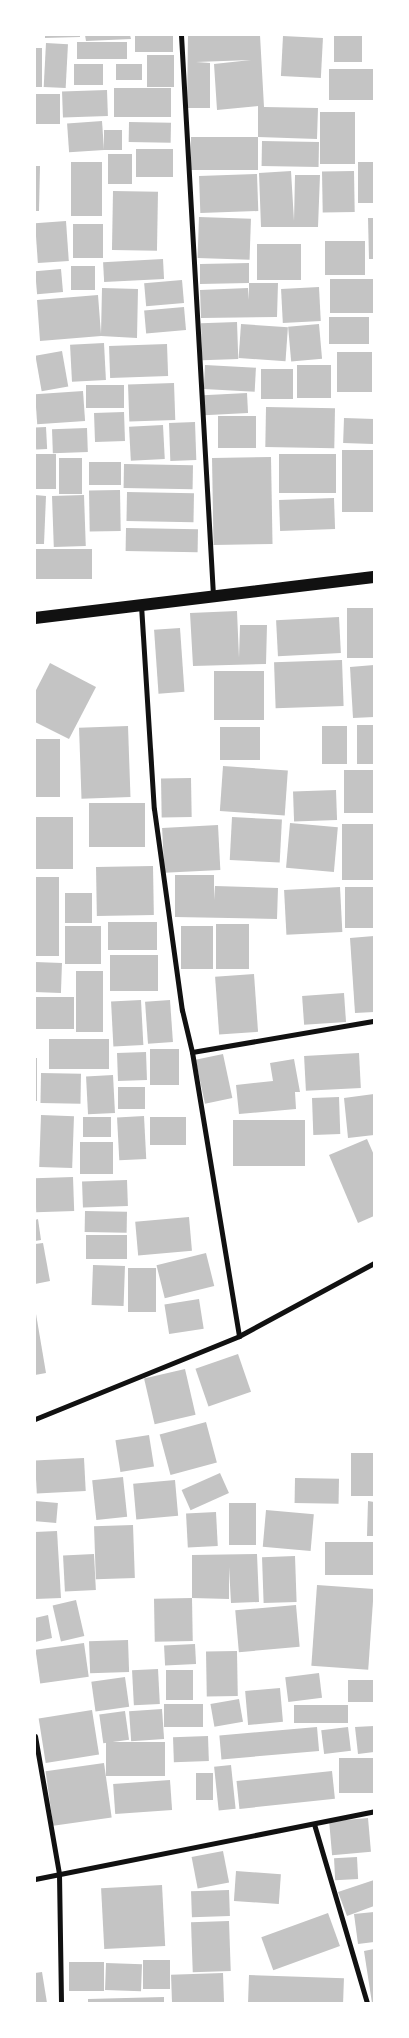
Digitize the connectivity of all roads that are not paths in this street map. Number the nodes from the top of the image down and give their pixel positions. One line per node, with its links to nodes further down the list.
1 (181, 35): 3 (street)
2 (374, 577): 3 (main road)
3 (212, 595): 4 (main road)
4 (140, 604): 5 (main road); 7 (street)
5 (35, 618)
6 (374, 1021): 7 (street)
7 (192, 1052): 9 (street)
8 (374, 1263): 9 (street)
9 (240, 1336): 10 (street)
10 (35, 1419)
11 (35, 1736): 14 (street)
12 (374, 1811): 13 (street)
13 (314, 1824): 14 (street); 17 (street)
14 (59, 1874): 15 (street); 16 (street)
15 (35, 1879)
16 (61, 2003)
17 (367, 2003)

